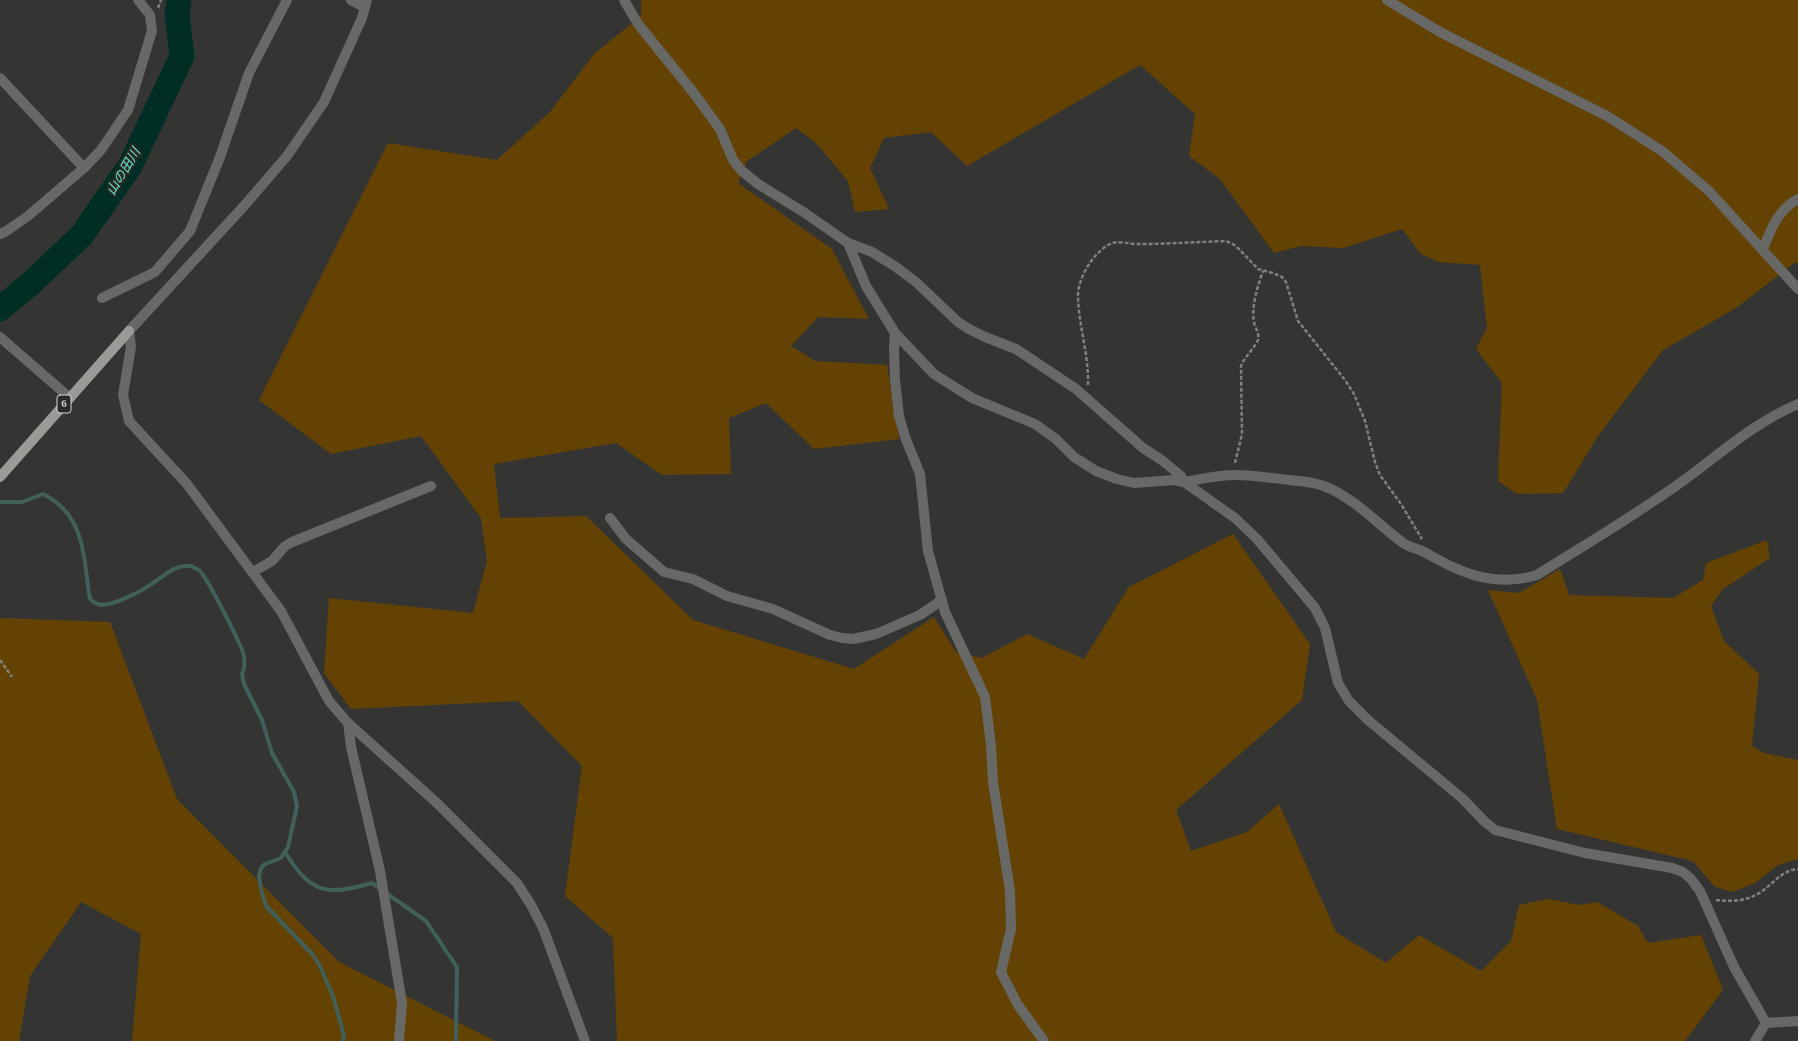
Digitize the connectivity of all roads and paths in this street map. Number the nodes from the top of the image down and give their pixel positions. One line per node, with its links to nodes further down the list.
1 (138, 0): 8 (street)
2 (287, 0): 15 (street)
3 (351, 0): 6 (street)
4 (624, 0): 11 (street)
5 (1387, 0): 12 (street)
6 (366, 3): 16 (street)
7 (0, 78): 8 (street)
8 (84, 168): 10 (street)
9 (1798, 199): 12 (street)
10 (0, 234)
11 (848, 243): 17 (street); 19 (street)
12 (1763, 250): 14 (street)
13 (1264, 271): 19 (path); 22 (path); 27 (path)
14 (1798, 289)
15 (102, 298)
16 (129, 331): 20 (main road, 6); 28 (street)
17 (896, 333): 24 (street); 29 (street)
18 (0, 337): 20 (street)
19 (1085, 396): 24 (street)
20 (70, 398): 23 (main road, 6)
21 (1798, 404): 27 (street)
22 (1232, 475): 24 (street); 27 (street)
23 (0, 477)
24 (1184, 482): 34 (street)
25 (431, 486): 28 (street)
26 (610, 518): 29 (street)
27 (1428, 554)
28 (253, 572): 32 (street)
29 (942, 600): 39 (street)
30 (0, 660): 31 (path)
31 (12, 677)
32 (348, 723): 37 (street); 38 (street)
33 (1798, 869): 34 (path)
34 (1704, 900): 36 (street)
35 (1798, 1021): 36 (street)
36 (1766, 1022): 40 (street)
37 (399, 1041)
38 (585, 1041)
39 (1044, 1041)
40 (1755, 1041)

